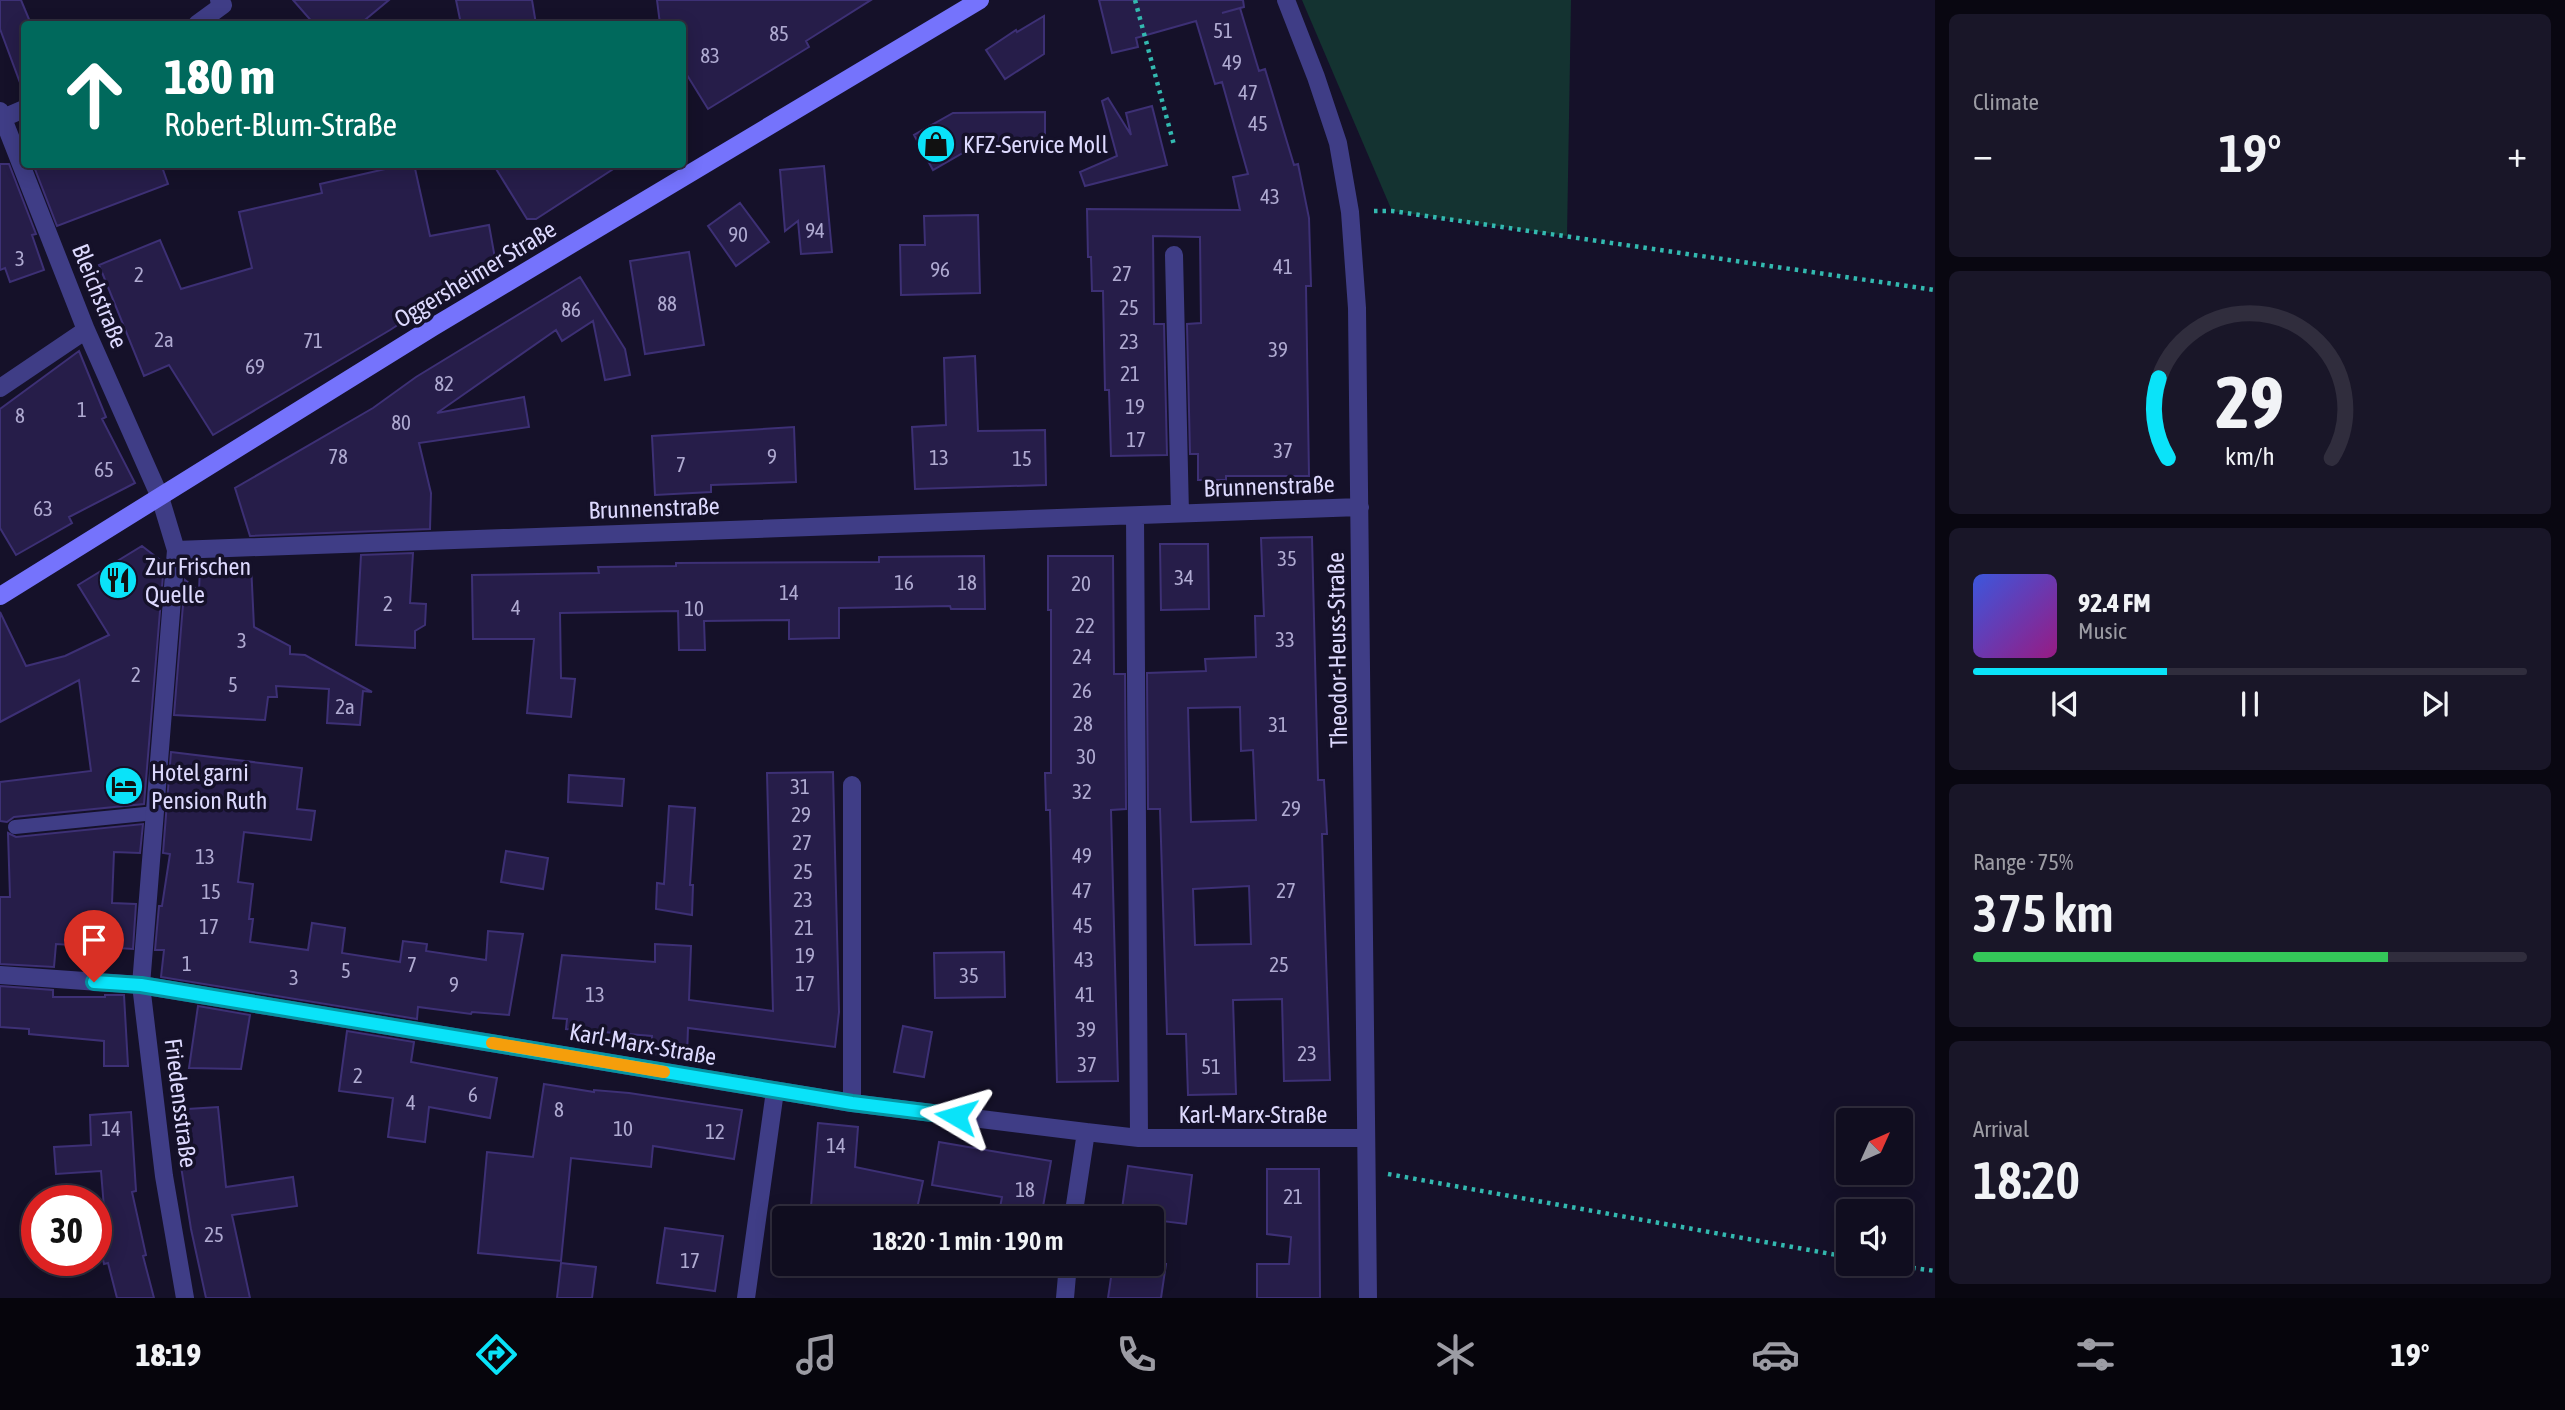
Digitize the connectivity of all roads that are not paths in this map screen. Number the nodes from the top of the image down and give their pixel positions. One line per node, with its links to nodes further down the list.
1 (219, 0): 4 (street)
2 (980, 0): 12 (street, Oggersheimer Straße)
3 (1284, 4): 13 (street, Theodor-Heuss-Straße)
4 (201, 21)
5 (21, 110): 6 (street)
6 (1, 114): 7 (street, Bleichstraße)
7 (21, 165)
8 (22, 168): 10 (street, Bleichstraße)
9 (1174, 255): 14 (street, Brunnenstraße)
10 (86, 330): 11 (street); 12 (street, Bleichstraße)
11 (0, 388)
12 (160, 497): 16 (street, Friedensstraße); 17 (street, Oggersheimer Straße)
13 (1360, 507): 14 (street, Brunnenstraße); 27 (street, Theodor-Heuss-Straße)
14 (1180, 513): 15 (street, Brunnenstraße)
15 (1135, 516): 16 (street, Brunnenstraße); 26 (street)
16 (176, 550): 19 (street, Friedensstraße)
17 (0, 596)
18 (852, 785): 24 (street)
19 (155, 813): 20 (lane); 22 (street, Friedensstraße)
20 (15, 827)
21 (0, 975): 22 (street, Karl-Marx-Straße)
22 (141, 985): 23 (street, Karl-Marx-Straße); 30 (street, Friedensstraße)
23 (775, 1090): 24 (street, Karl-Marx-Straße); 31 (street)
24 (852, 1103): 25 (street, Karl-Marx-Straße)
25 (1087, 1132): 26 (street, Karl-Marx-Straße); 28 (street)
26 (1139, 1138): 27 (street, Karl-Marx-Straße)
27 (1366, 1138): 33 (street, Theodor-Heuss-Straße)
28 (1075, 1206)
29 (1067, 1276): 32 (street)
30 (185, 1298)
31 (746, 1298)
32 (1065, 1298)
33 (1368, 1298)

